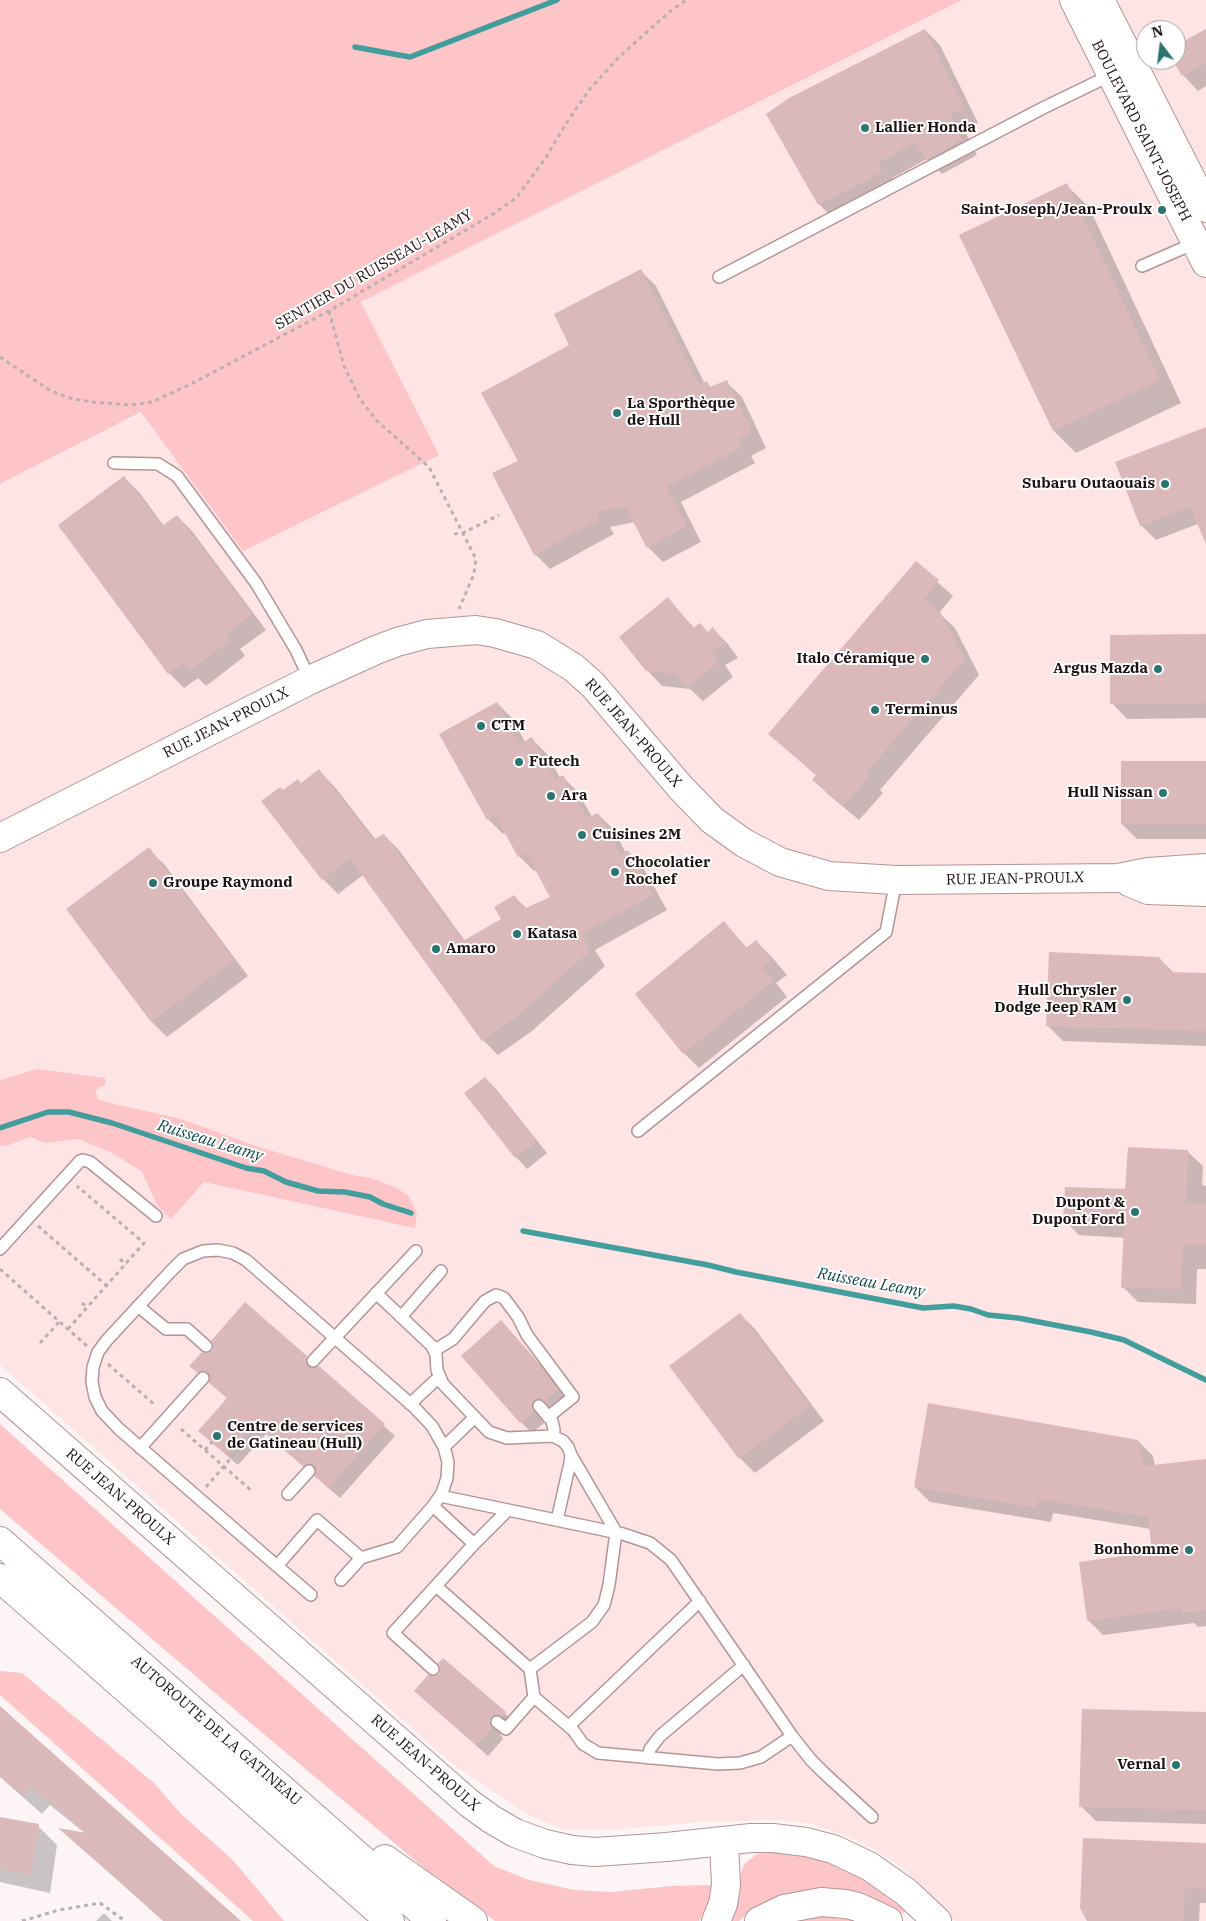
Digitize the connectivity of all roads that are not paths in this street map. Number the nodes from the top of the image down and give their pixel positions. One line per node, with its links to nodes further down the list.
1 (1074, 0): 3 (main road, BOULEVARD SAINT-JOSEPH)
2 (1100, 0): 3 (main road, BOULEVARD SAINT-JOSEPH)
3 (1122, 69): 4 (main road, BOULEVARD SAINT-JOSEPH); 5 (main road, BOULEVARD SAINT-JOSEPH); 7 (lane)
4 (1206, 208)
5 (1203, 248): 6 (lane)
6 (1142, 266)
7 (720, 277)
8 (114, 463): 9 (lane)
9 (310, 680): 10 (main road, RUE JEAN-PROULX); 13 (main road, RUE JEAN-PROULX)
10 (0, 838)
11 (1206, 868): 12 (main road, RUE JEAN-PROULX)
12 (1118, 878): 13 (main road, RUE JEAN-PROULX); 14 (main road, RUE JEAN-PROULX)
13 (896, 880): 15 (lane)
14 (1206, 892)
15 (638, 1131)
16 (156, 1216): 17 (lane)
17 (0, 1249)
18 (416, 1251): 20 (lane)
19 (441, 1272): 22 (lane)
20 (376, 1293): 22 (lane); 23 (lane)
21 (138, 1306): 23 (lane); 24 (lane); 36 (lane)
22 (401, 1316): 25 (lane)
23 (334, 1337): 26 (lane); 30 (lane)
24 (206, 1346)
25 (435, 1350): 27 (lane); 33 (lane)
26 (312, 1361)
27 (439, 1377): 30 (lane); 32 (lane)
28 (203, 1378): 36 (lane)
29 (0, 1392): 64 (main road, RUE JEAN-PROULX)
30 (410, 1404): 35 (lane)
31 (539, 1406): 33 (lane)
32 (475, 1417): 34 (lane); 35 (lane)
33 (548, 1417): 34 (lane)
34 (553, 1436): 37 (lane)
35 (444, 1447): 40 (lane)
36 (140, 1448): 48 (lane)
37 (571, 1455): 43 (lane); 44 (lane)
38 (308, 1470): 39 (lane)
39 (288, 1494)
40 (440, 1496): 41 (lane); 42 (lane)
41 (433, 1506): 46 (lane); 47 (lane)
42 (508, 1510): 43 (lane); 46 (lane)
43 (556, 1520): 44 (lane)
44 (616, 1532): 53 (lane); 56 (lane)
45 (0, 1541): 62 (main road, AUTOROUTE DE LA GATINEAU)
46 (474, 1544): 51 (lane)
47 (361, 1558): 48 (lane); 50 (lane)
48 (277, 1566): 52 (lane)
49 (0, 1578): 65 (main road, AUTOROUTE DE LA GATINEAU)
50 (341, 1580)
51 (436, 1586): 55 (lane); 56 (lane)
52 (311, 1595)
53 (700, 1601): 54 (lane); 59 (lane)
54 (744, 1666): 60 (lane); 61 (lane)
55 (433, 1669)
56 (530, 1669): 57 (lane)
57 (534, 1697): 58 (lane); 59 (lane)
58 (497, 1722)
59 (569, 1726): 61 (lane)
60 (792, 1736): 61 (lane); 63 (lane)
61 (648, 1758)
62 (266, 1774): 66 (main road, AUTOROUTE DE LA GATINEAU); 67 (main road)
63 (872, 1817)
64 (724, 1841): 68 (main road); 71 (main road, RUE JEAN-PROULX)
65 (382, 1916)
66 (432, 1921)
67 (473, 1921)
68 (716, 1921)
69 (759, 1921): 70 (main road)
70 (888, 1921)
71 (937, 1921)

